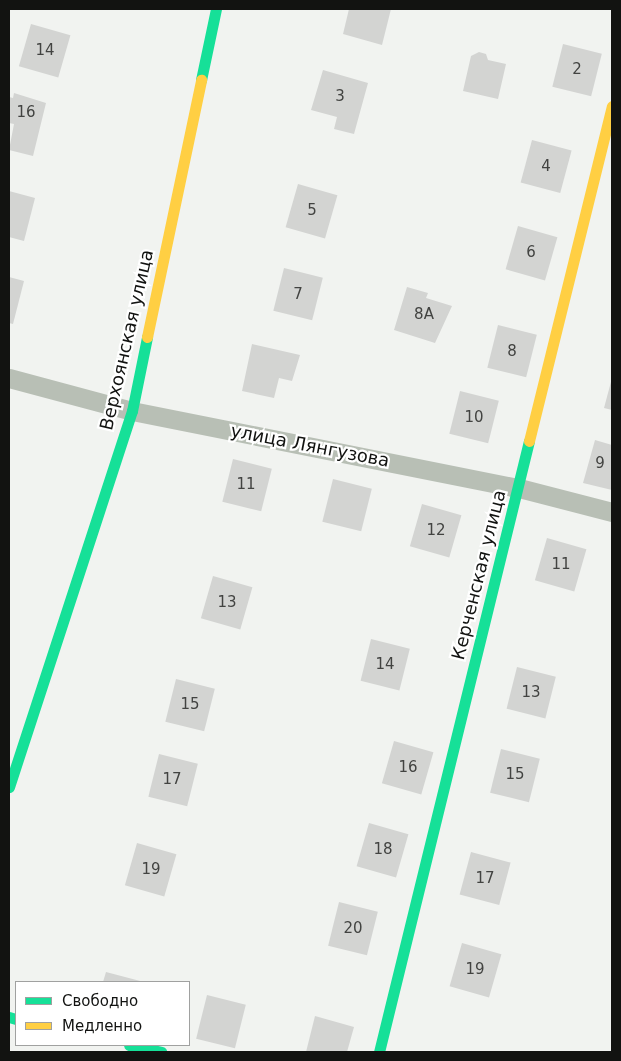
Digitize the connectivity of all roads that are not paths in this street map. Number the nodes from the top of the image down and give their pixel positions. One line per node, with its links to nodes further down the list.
1 (216, 9): 4 (street, Верхоянская улица)
2 (612, 106): 5 (street, Керченская улица)
3 (9, 378): 4 (street, улица Лянгузова)
4 (132, 411): 5 (street, улица Лянгузова); 7 (street, Верхоянская улица)
5 (519, 488): 6 (street, улица Лянгузова); 10 (street, Керченская улица)
6 (612, 512)
7 (9, 787)
8 (133, 1046): 9 (street)
9 (161, 1052)
10 (380, 1052)

